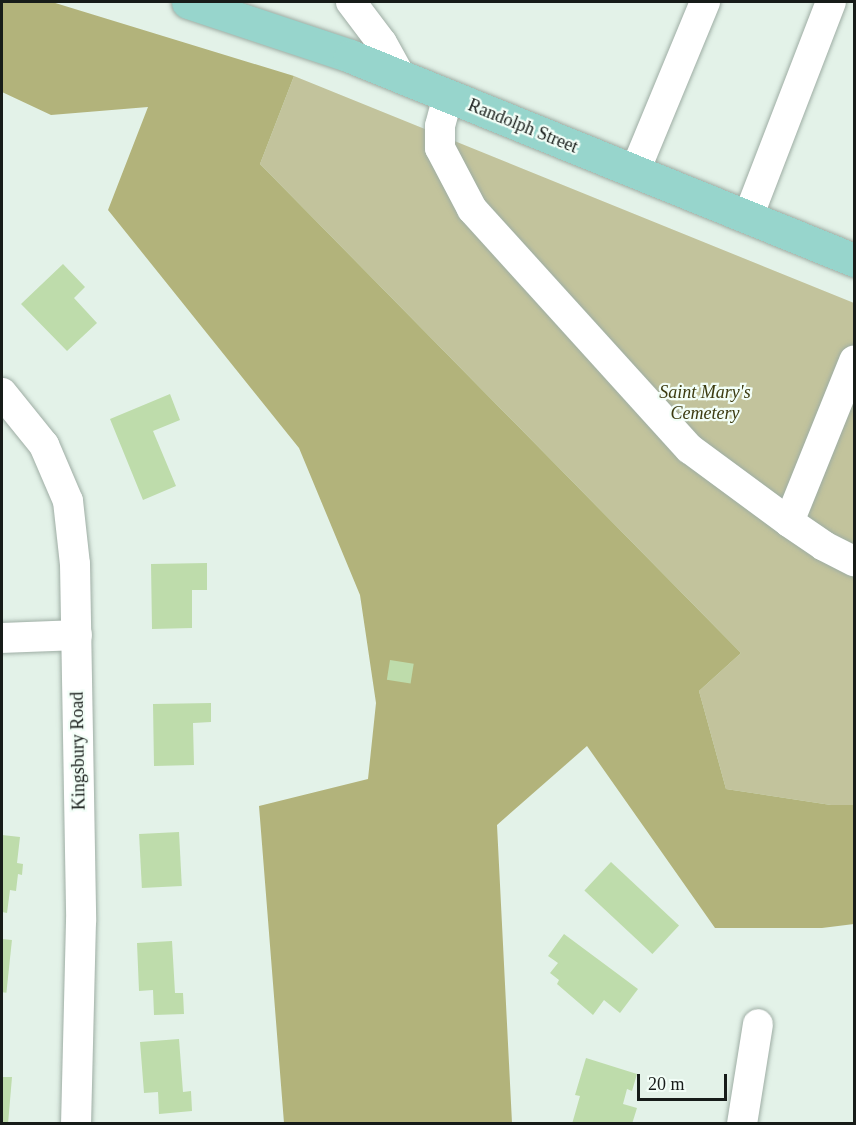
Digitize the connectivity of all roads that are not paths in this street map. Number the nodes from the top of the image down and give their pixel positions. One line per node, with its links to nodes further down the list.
1 (188, 2): 5 (main road, Randolph Street)
2 (351, 2): 5 (street)
3 (705, 2): 7 (street)
4 (831, 2): 8 (street)
5 (400, 76): 6 (main road, Randolph Street)
6 (448, 96): 7 (main road, Randolph Street); 12 (street)
7 (635, 171): 8 (main road, Randolph Street)
8 (747, 217): 9 (main road, Randolph Street)
9 (855, 260)
10 (855, 361): 12 (street)
11 (4, 395): 14 (street, Kingsbury Road)
12 (789, 522): 13 (street)
13 (855, 561)
14 (77, 635): 15 (street); 17 (street, Kingsbury Road)
15 (2, 638)
16 (758, 1024): 18 (street)
17 (76, 1124)
18 (742, 1124)

